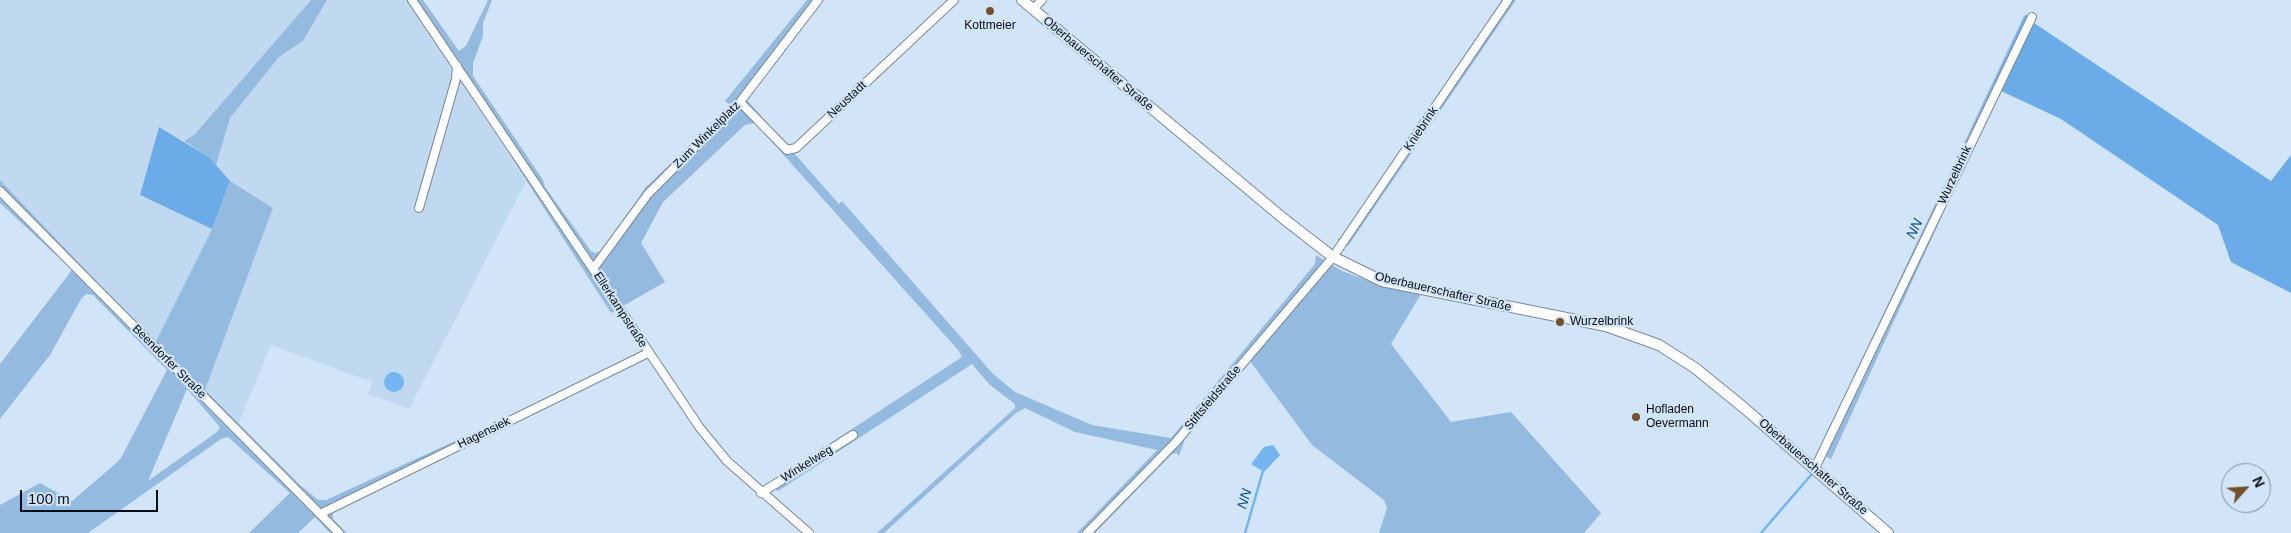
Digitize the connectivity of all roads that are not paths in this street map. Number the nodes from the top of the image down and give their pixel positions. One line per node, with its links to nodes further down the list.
1 (412, 0): 9 (street, Ellerkampstraße)
2 (818, 0): 10 (street, Zum Winkelplatz)
3 (954, 0): 10 (street, Neustadt)
4 (1022, 0): 7 (main road, Oberbauerschafter Straße)
5 (1042, 0): 7 (street)
6 (1508, 0): 13 (street, Kniebrink)
7 (1032, 9): 13 (main road, Oberbauerschafter Straße)
8 (2032, 17): 17 (street, Wurzelbrink)
9 (457, 65): 12 (street); 14 (street, Ellerkampstraße)
10 (740, 102): 14 (street, Zum Winkelplatz)
11 (0, 191): 19 (street, Beendorfer Straße)
12 (419, 208)
13 (1333, 257): 17 (main road, Oberbauerschafter Straße); 22 (street, Stiftsfeldstraße)
14 (593, 269): 15 (street, Ellerkampstraße)
15 (648, 352): 18 (street, Ellerkampstraße); 19 (street, Hagensiek)
16 (853, 435): 18 (street, Winkelweg)
17 (1815, 468): 23 (main road, Oberbauerschafter Straße)
18 (761, 493): 21 (street, Ellerkampstraße)
19 (320, 514): 20 (street, Beendorfer Straße)
20 (339, 533)
21 (809, 533)
22 (1087, 533)
23 (1888, 533)

